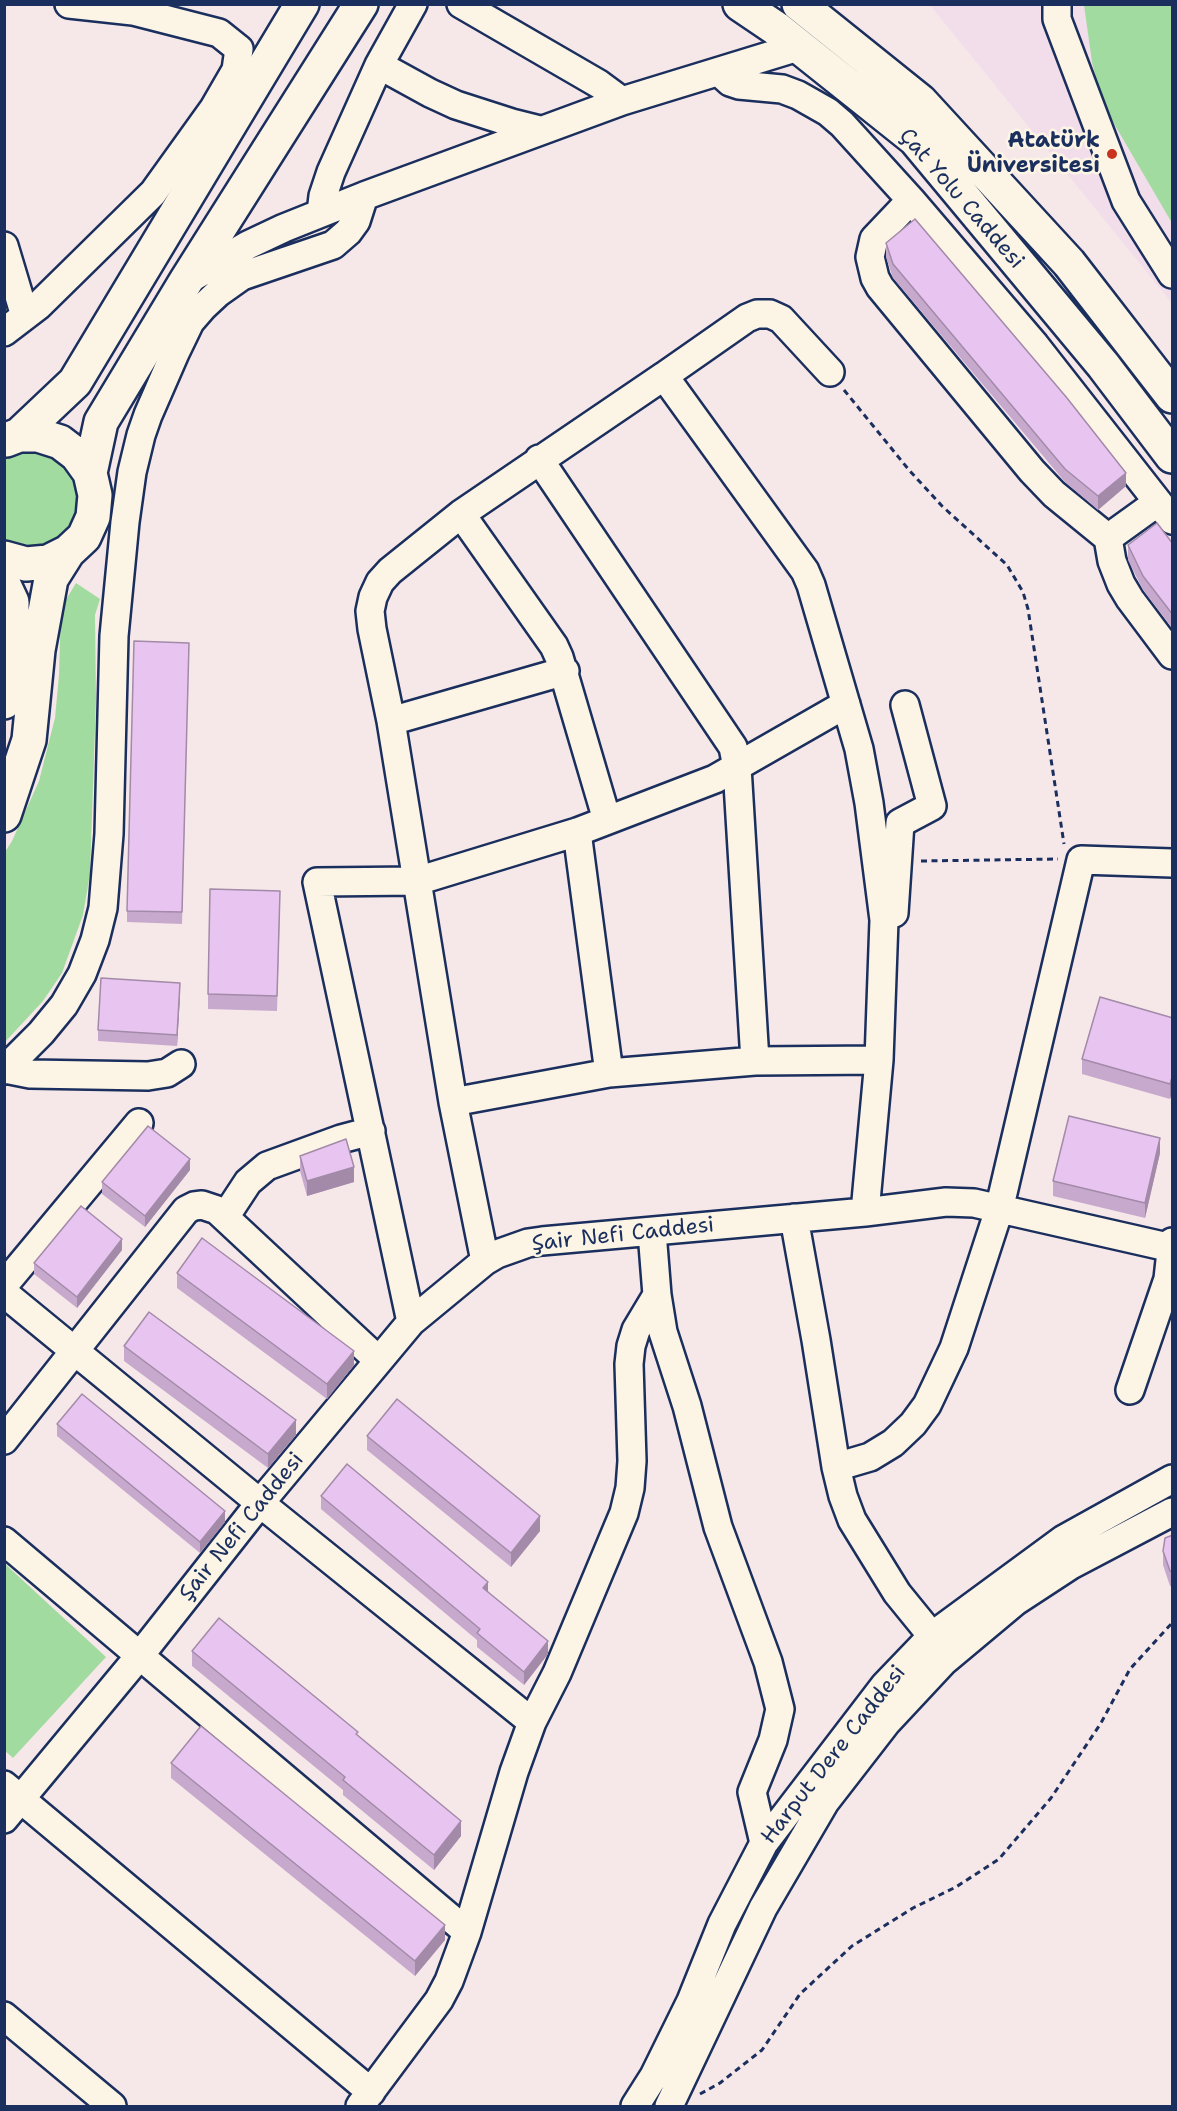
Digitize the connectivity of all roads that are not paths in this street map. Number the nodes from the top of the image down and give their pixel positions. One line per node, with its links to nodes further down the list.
1 (69, 4): 21 (street)
2 (302, 4): 25 (main road)
3 (362, 4): 19 (main road)
4 (413, 4): 10 (street)
5 (461, 4): 12 (street)
6 (740, 4): 9 (main road, Çat Yolu Caddesi)
7 (799, 4): 24 (main road, Çat Yolu Caddesi)
8 (1057, 4): 18 (street)
9 (798, 47): 11 (street); 26 (main road, Çat Yolu Caddesi)
10 (379, 65): 13 (street); 16 (street)
11 (718, 72): 12 (street); 15 (street)
12 (622, 100): 13 (street)
13 (540, 130): 14 (street)
14 (364, 196): 16 (street); 20 (street)
15 (911, 200): 29 (street); 33 (street)
16 (321, 213): 19 (street)
17 (4, 246): 21 (street)
18 (1173, 274)
19 (186, 281): 20 (main road)
20 (179, 316): 28 (main road); 32 (street)
21 (15, 324)
22 (830, 372): 23 (street)
23 (664, 376): 27 (street); 40 (street)
24 (1173, 396)
25 (12, 438): 28 (main road)
26 (1173, 456)
27 (539, 459): 30 (street); 43 (street)
28 (90, 473): 31 (main road)
29 (1165, 511): 33 (street)
30 (460, 514): 38 (street); 42 (street)
31 (93, 517): 32 (street); 34 (main road)
32 (125, 522): 53 (street)
33 (1108, 538): 37 (street)
34 (68, 552): 35 (main road); 44 (main road)
35 (4, 558)
36 (4, 585): 39 (main road)
37 (1173, 656)
38 (565, 671): 42 (street); 45 (street)
39 (4, 702)
40 (846, 704): 43 (street); 49 (street)
41 (905, 705): 49 (street)
42 (391, 721): 48 (street)
43 (737, 767): 45 (street); 51 (street)
44 (4, 815)
45 (607, 820): 46 (street)
46 (577, 832): 48 (street); 54 (street)
47 (1173, 863): 58 (street)
48 (417, 881): 55 (street); 57 (street)
49 (884, 920): 50 (street)
50 (879, 1060): 51 (street); 59 (street)
51 (755, 1061): 54 (street)
52 (181, 1064): 53 (street)
53 (5, 1069)
54 (609, 1073): 55 (street)
55 (453, 1102): 64 (street)
56 (139, 1123): 65 (street)
57 (371, 1131): 60 (street); 68 (street)
58 (999, 1210): 59 (street, Şair Nefi Caddesi); 63 (street, Şair Nefi Caddesi); 73 (street)
59 (864, 1212): 61 (street, Şair Nefi Caddesi)
60 (225, 1217): 69 (street); 70 (street)
61 (794, 1218): 62 (street, Şair Nefi Caddesi); 73 (street)
62 (652, 1232): 64 (street, Şair Nefi Caddesi); 67 (street)
63 (1172, 1246): 71 (street)
64 (485, 1261): 68 (street, Şair Nefi Caddesi)
65 (4, 1285)
66 (4, 1293): 69 (street)
67 (657, 1295): 80 (street); 82 (street)
68 (411, 1322): 70 (street, Şair Nefi Caddesi)
69 (75, 1351): 72 (street); 75 (street)
70 (378, 1360): 75 (street, Şair Nefi Caddesi)
71 (1130, 1390)
72 (4, 1440)
73 (836, 1467): 78 (street)
74 (1173, 1479): 78 (street, Harput Dere Caddesi)
75 (260, 1503): 79 (street, Şair Nefi Caddesi); 80 (street)
76 (1173, 1512): 88 (street, Harput Dere Caddesi)
77 (4, 1541): 79 (street)
78 (932, 1636): 82 (street, Harput Dere Caddesi)
79 (141, 1654): 81 (street, Şair Nefi Caddesi); 83 (street)
80 (532, 1722): 83 (street)
81 (10, 1801): 85 (street)
82 (764, 1843): 87 (street, Harput Dere Caddesi)
83 (467, 1932): 85 (street)
84 (4, 2016): 86 (street)
85 (365, 2099)
86 (112, 2106)
87 (635, 2106)
88 (669, 2106)

